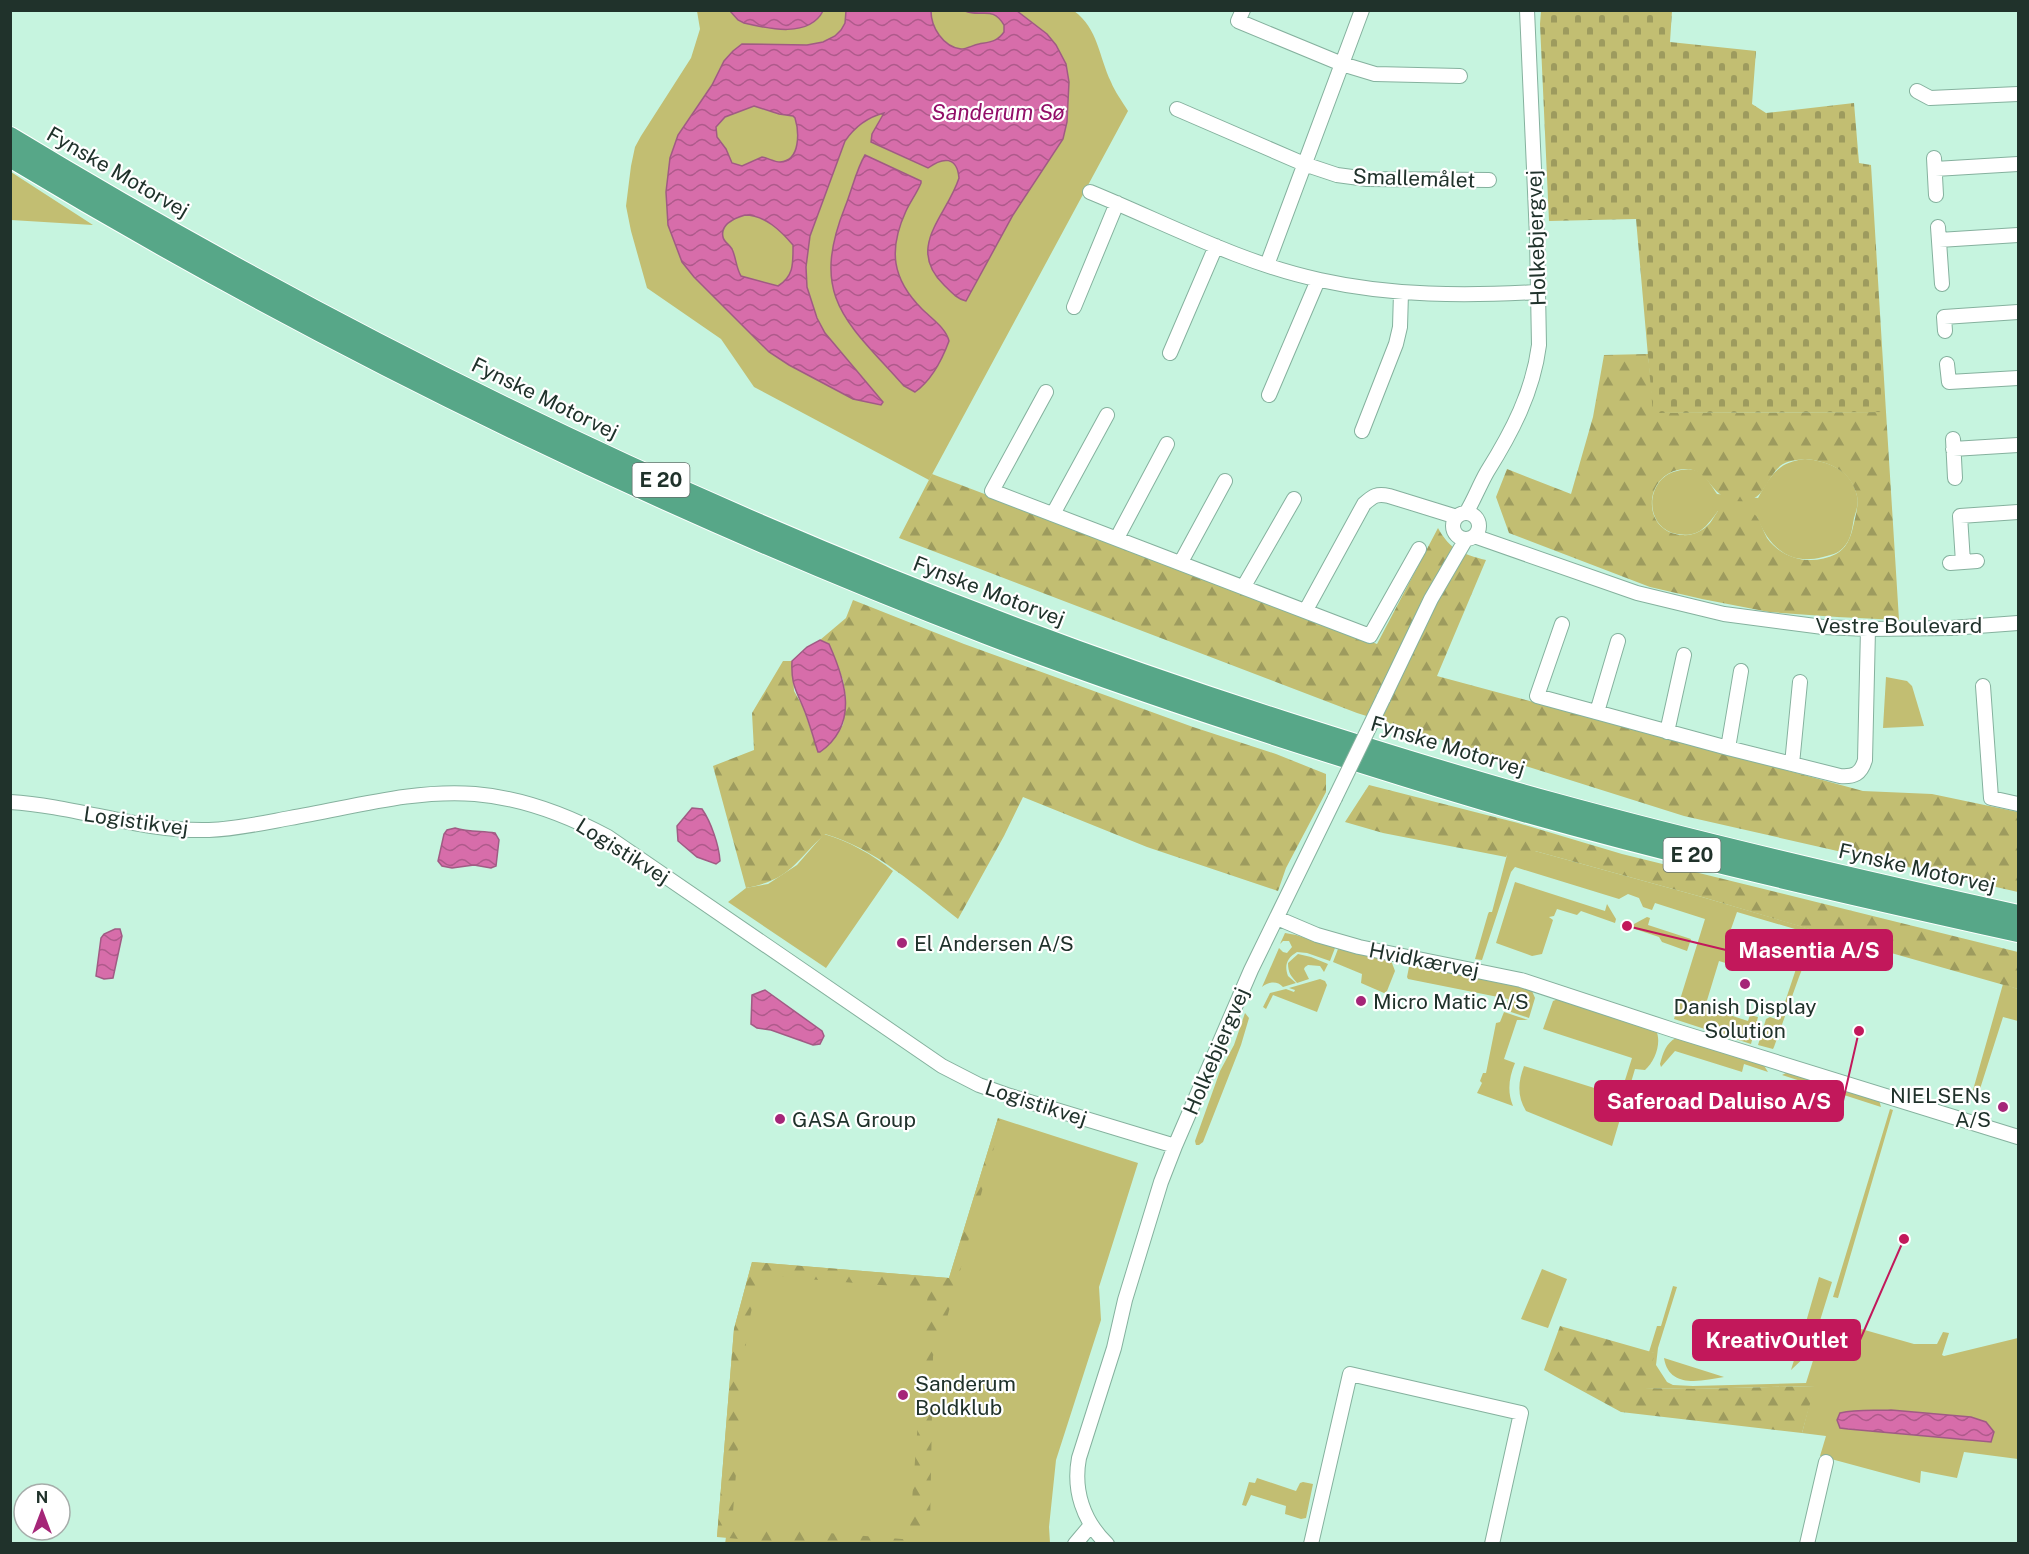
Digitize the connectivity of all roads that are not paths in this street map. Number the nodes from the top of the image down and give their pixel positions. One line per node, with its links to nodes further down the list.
1 (1243, 10): 4 (street)
2 (1362, 10): 4 (street)
3 (1527, 10): 22 (street, Holkebjergvej)
4 (1342, 64): 5 (street); 11 (street)
5 (1460, 76)
6 (1917, 91): 7 (street)
7 (2019, 94)
8 (1177, 109): 11 (street, Smallemålet)
9 (10, 137): 62 (highway, Fynske Motorvej / E 20)
10 (10, 157): 64 (highway, Fynske Motorvej / E 20)
11 (1304, 164): 13 (street, Smallemålet); 19 (street)
12 (2019, 164): 15 (street)
13 (1489, 180)
14 (1090, 192): 16 (street)
15 (1936, 195)
16 (1117, 203): 18 (street); 24 (street)
17 (2019, 235): 21 (street)
18 (1216, 246): 19 (street); 27 (street)
19 (1267, 265): 20 (street)
20 (1318, 280): 23 (street); 31 (street)
21 (1942, 284)
22 (1538, 292): 23 (street); 41 (street, Holkebjergvej)
23 (1401, 293): 33 (street)
24 (1074, 307)
25 (2019, 312): 26 (street)
26 (1945, 331)
27 (1170, 353)
28 (1947, 364): 29 (street)
29 (2019, 378)
30 (1046, 392): 40 (street)
31 (1269, 395)
32 (1107, 415): 40 (street)
33 (1362, 432)
34 (1167, 444): 42 (street)
35 (2019, 445): 36 (street)
36 (1955, 478)
37 (1225, 481): 44 (street)
38 (1294, 499): 46 (street)
39 (2019, 512): 45 (street)
40 (1053, 514): 42 (street)
41 (1466, 526): 47 (street, Vestre Boulevard); 50 (street, Vestre Boulevard); 63 (street, Holkebjergvej, bridge)
42 (1117, 538): 44 (street)
43 (1419, 549): 47 (street)
44 (1181, 562): 46 (street)
45 (1963, 562)
46 (1244, 586): 47 (street)
47 (1306, 610)
48 (2019, 623): 50 (street, Vestre Boulevard)
49 (1562, 624): 56 (street)
50 (1868, 629): 59 (street)
51 (1618, 641): 56 (street)
52 (1684, 655): 57 (street)
53 (1741, 671): 58 (street)
54 (1800, 682): 59 (street)
55 (1983, 686): 61 (street)
56 (1597, 712): 57 (street)
57 (1667, 732): 58 (street)
58 (1728, 748): 59 (street)
59 (1792, 764)
60 (10, 802): 66 (street, Logistikvej)
61 (2019, 804)
62 (2019, 915)
63 (1277, 918): 65 (street, Hvidkærvej); 66 (street, Holkebjergvej)
64 (2019, 932)
65 (2019, 1137)
66 (1175, 1146): 68 (street, Holkebjergvej)
67 (1826, 1462): 73 (street)
68 (1091, 1525): 69 (street); 70 (street, Holkebjergvej)
69 (1075, 1544)
70 (1107, 1544)
71 (1311, 1544): 72 (street)
72 (1492, 1544)
73 (1807, 1544)

